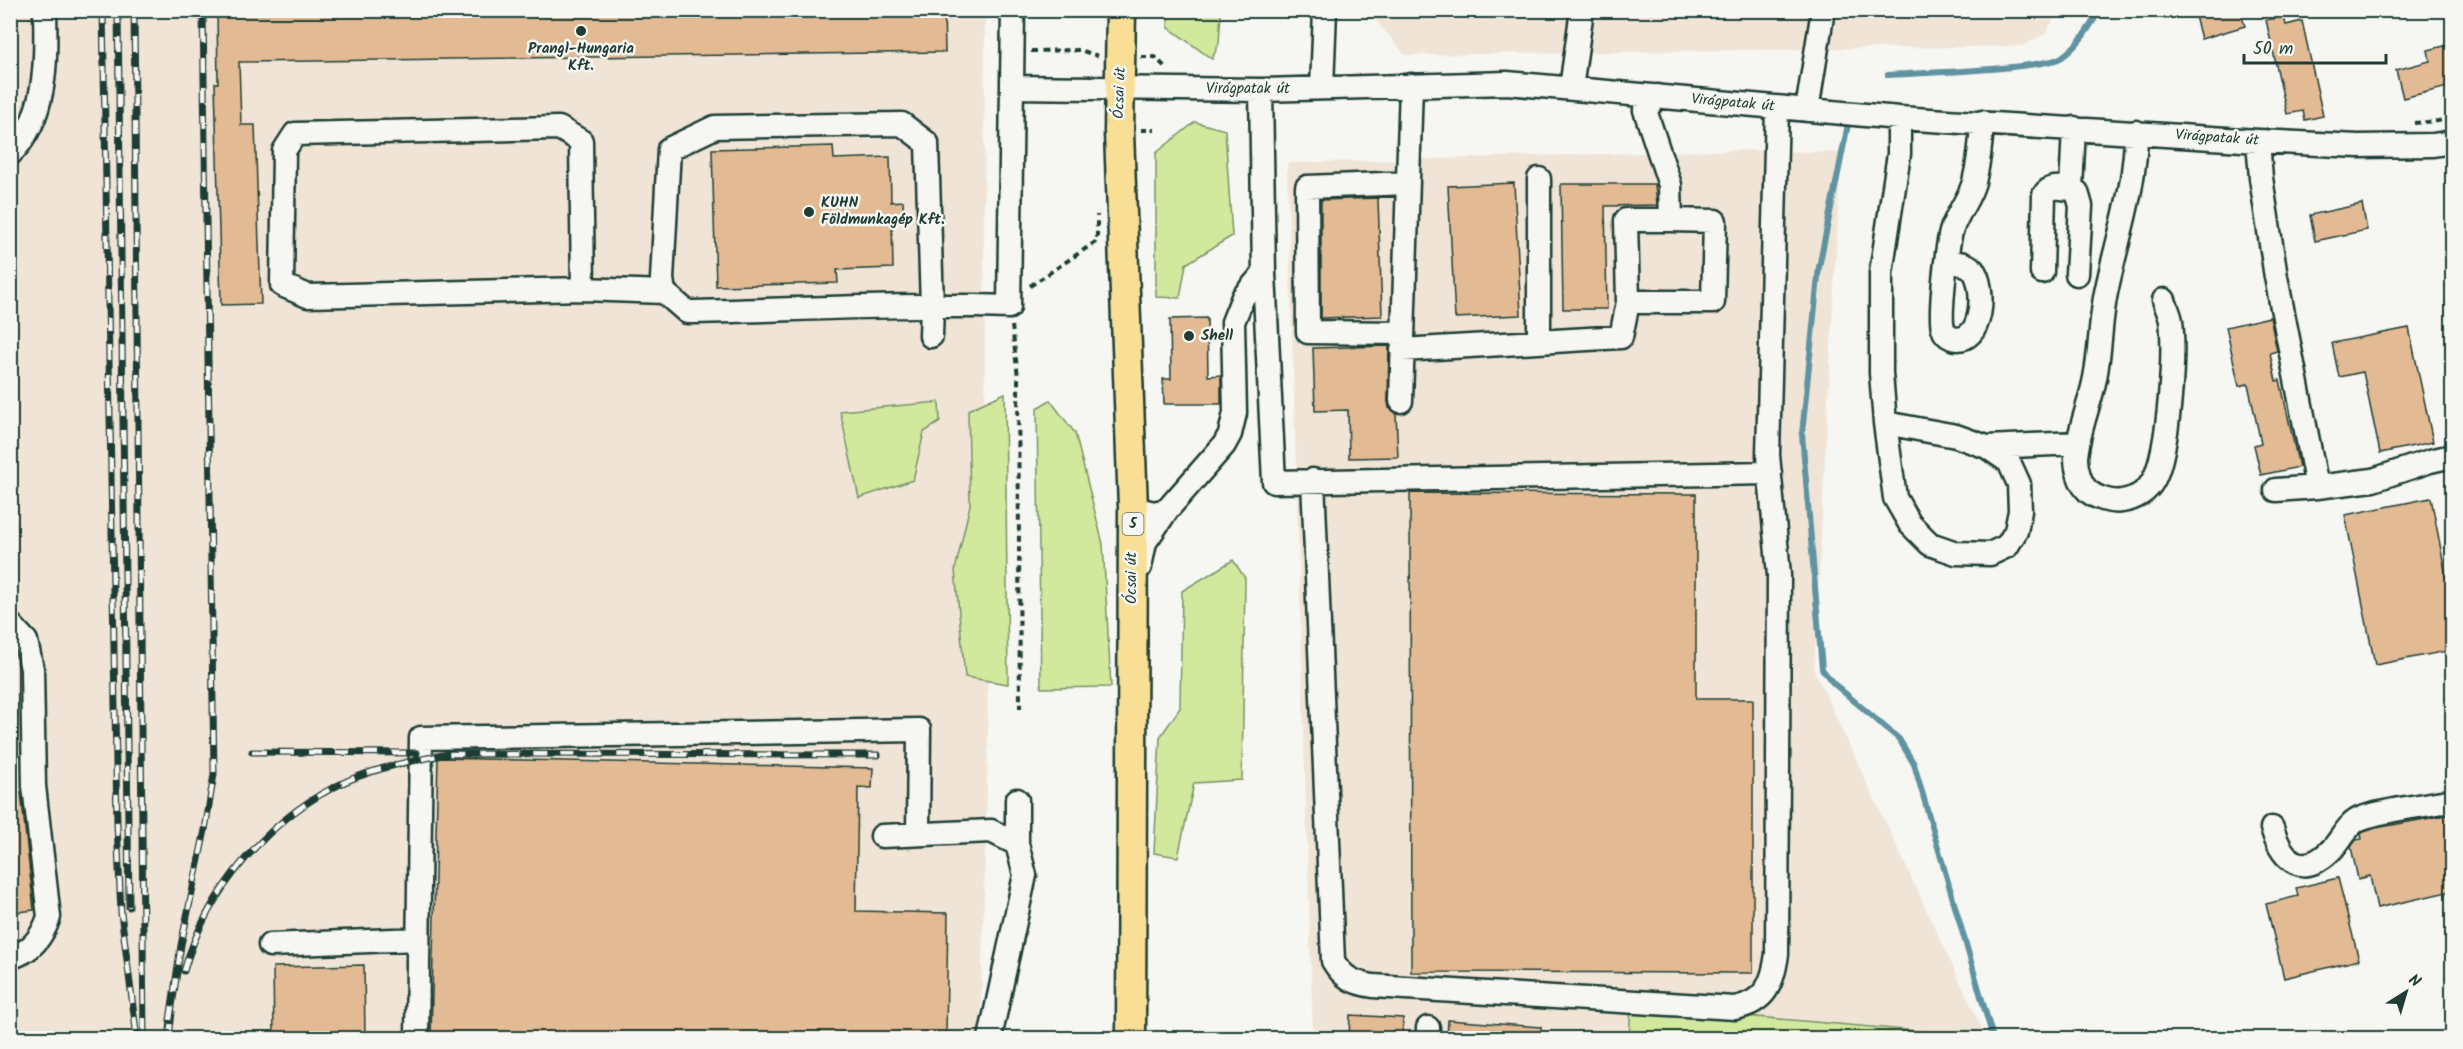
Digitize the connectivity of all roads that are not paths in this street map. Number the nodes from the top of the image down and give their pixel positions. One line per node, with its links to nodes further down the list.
1 (45, 10): 22 (street)
2 (1012, 10): 8 (street)
3 (1121, 10): 9 (main road, Ócsai út / 5)
4 (1325, 10): 10 (street)
5 (1582, 10): 11 (street)
6 (1823, 10): 15 (street)
7 (1411, 85): 10 (street, Virágpatak út); 11 (street, Virágpatak út); 24 (street)
8 (1012, 87): 9 (street, Virágpatak út); 35 (street)
9 (1120, 88): 12 (street, Virágpatak út); 48 (main road, Ócsai út / 5)
10 (1322, 88): 12 (street, Virágpatak út)
11 (1571, 88): 13 (street, Virágpatak út)
12 (1261, 90): 29 (street)
13 (1658, 96): 14 (street, Virágpatak út); 26 (street)
14 (1777, 108): 15 (street, Virágpatak út); 44 (street)
15 (1807, 110): 16 (street, Virágpatak út)
16 (1899, 118): 17 (street, Virágpatak út); 40 (street)
17 (1982, 122): 18 (street, Virágpatak út); 27 (street)
18 (2074, 128): 19 (street, Virágpatak út); 25 (street)
19 (2136, 132): 20 (street, Virágpatak út); 41 (street)
20 (2258, 141): 21 (street, Virágpatak út); 46 (street)
21 (2452, 142)
22 (10, 154)
23 (1539, 179): 38 (street)
24 (1408, 183): 37 (street); 37 (street)
25 (2071, 189): 28 (street); 30 (street)
26 (1671, 220): 34 (street); 34 (street)
27 (1947, 262)
28 (2042, 272)
29 (1264, 273): 45 (street); 49 (street)
30 (2077, 274)
31 (583, 289): 31 (street); 32 (street)
32 (664, 292): 35 (street); 35 (street)
33 (2164, 300): 41 (street)
34 (1628, 302): 38 (street)
35 (932, 307): 36 (street)
36 (931, 336)
37 (1403, 341): 38 (street); 39 (street)
38 (1539, 342)
39 (1401, 401)
40 (1885, 423): 42 (street); 42 (street)
41 (2078, 443): 42 (street)
42 (1987, 447)
43 (2452, 456): 46 (street)
44 (1770, 473): 45 (street); 45 (street)
45 (1313, 480)
46 (2317, 487): 47 (street)
47 (2276, 490)
48 (1133, 508): 49 (street); 51 (main road, Ócsai út / 5)
49 (1167, 510): 51 (street)
50 (10, 624): 60 (street)
51 (1132, 643): 63 (main road, Ócsai út / 5)
52 (1017, 800): 57 (street)
53 (2452, 800): 54 (street)
54 (2272, 828)
55 (918, 834): 56 (street); 57 (street); 58 (street)
56 (882, 836)
57 (1017, 844): 62 (street)
58 (418, 939): 59 (street); 61 (street)
59 (270, 945)
60 (10, 957)
61 (417, 1038)
62 (990, 1038)
63 (1131, 1038)

